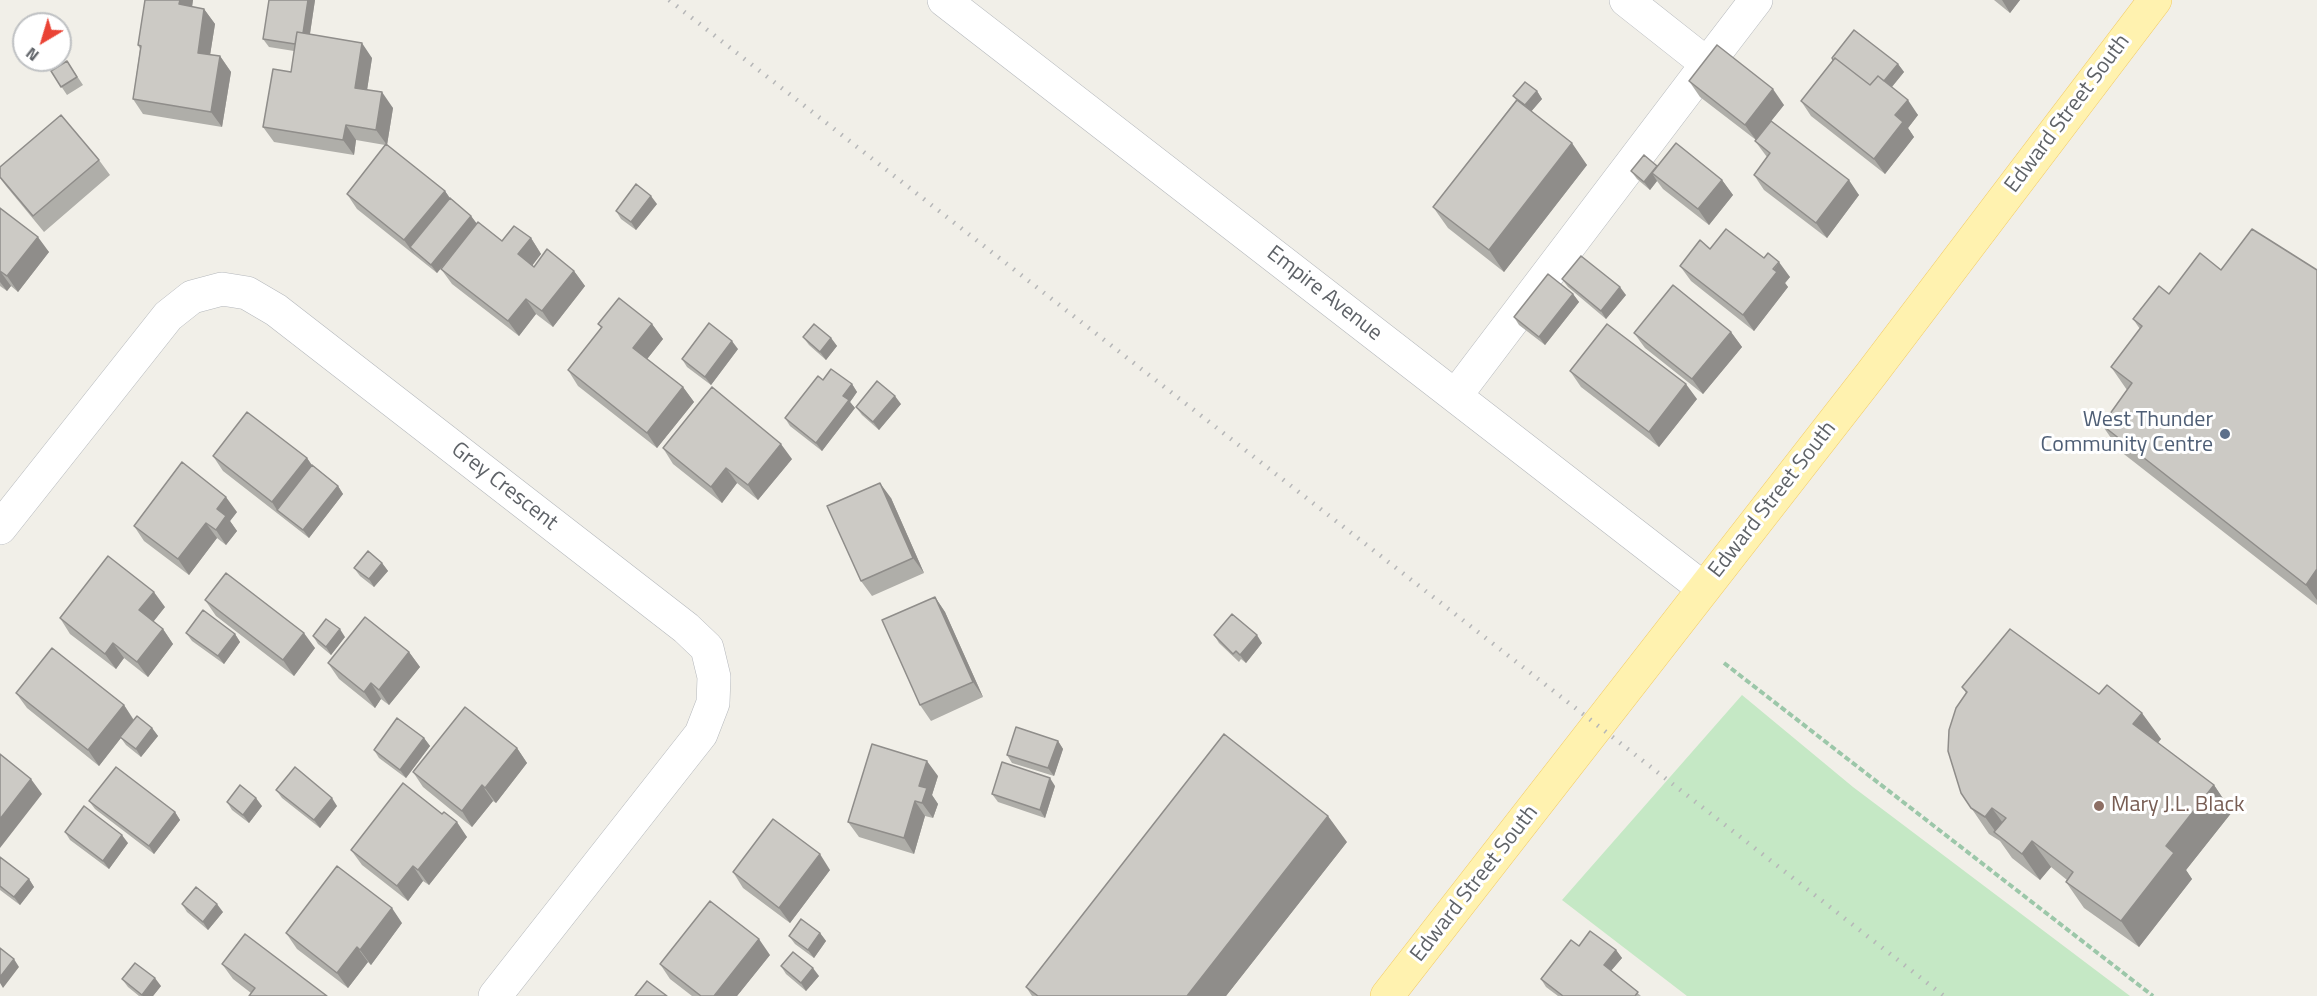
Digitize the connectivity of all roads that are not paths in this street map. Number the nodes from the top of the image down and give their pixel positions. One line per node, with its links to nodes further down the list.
1 (944, 0): 6 (street, Empire Avenue)
2 (1626, 0): 5 (street)
3 (1756, 0): 5 (street)
4 (2155, 0): 8 (main road, Edward Street South)
5 (1707, 64): 6 (street)
6 (1456, 395): 8 (street, Empire Avenue)
7 (0, 528): 9 (street, Grey Crescent)
8 (1703, 588): 10 (main road, Edward Street South)
9 (495, 996)
10 (1386, 996)

